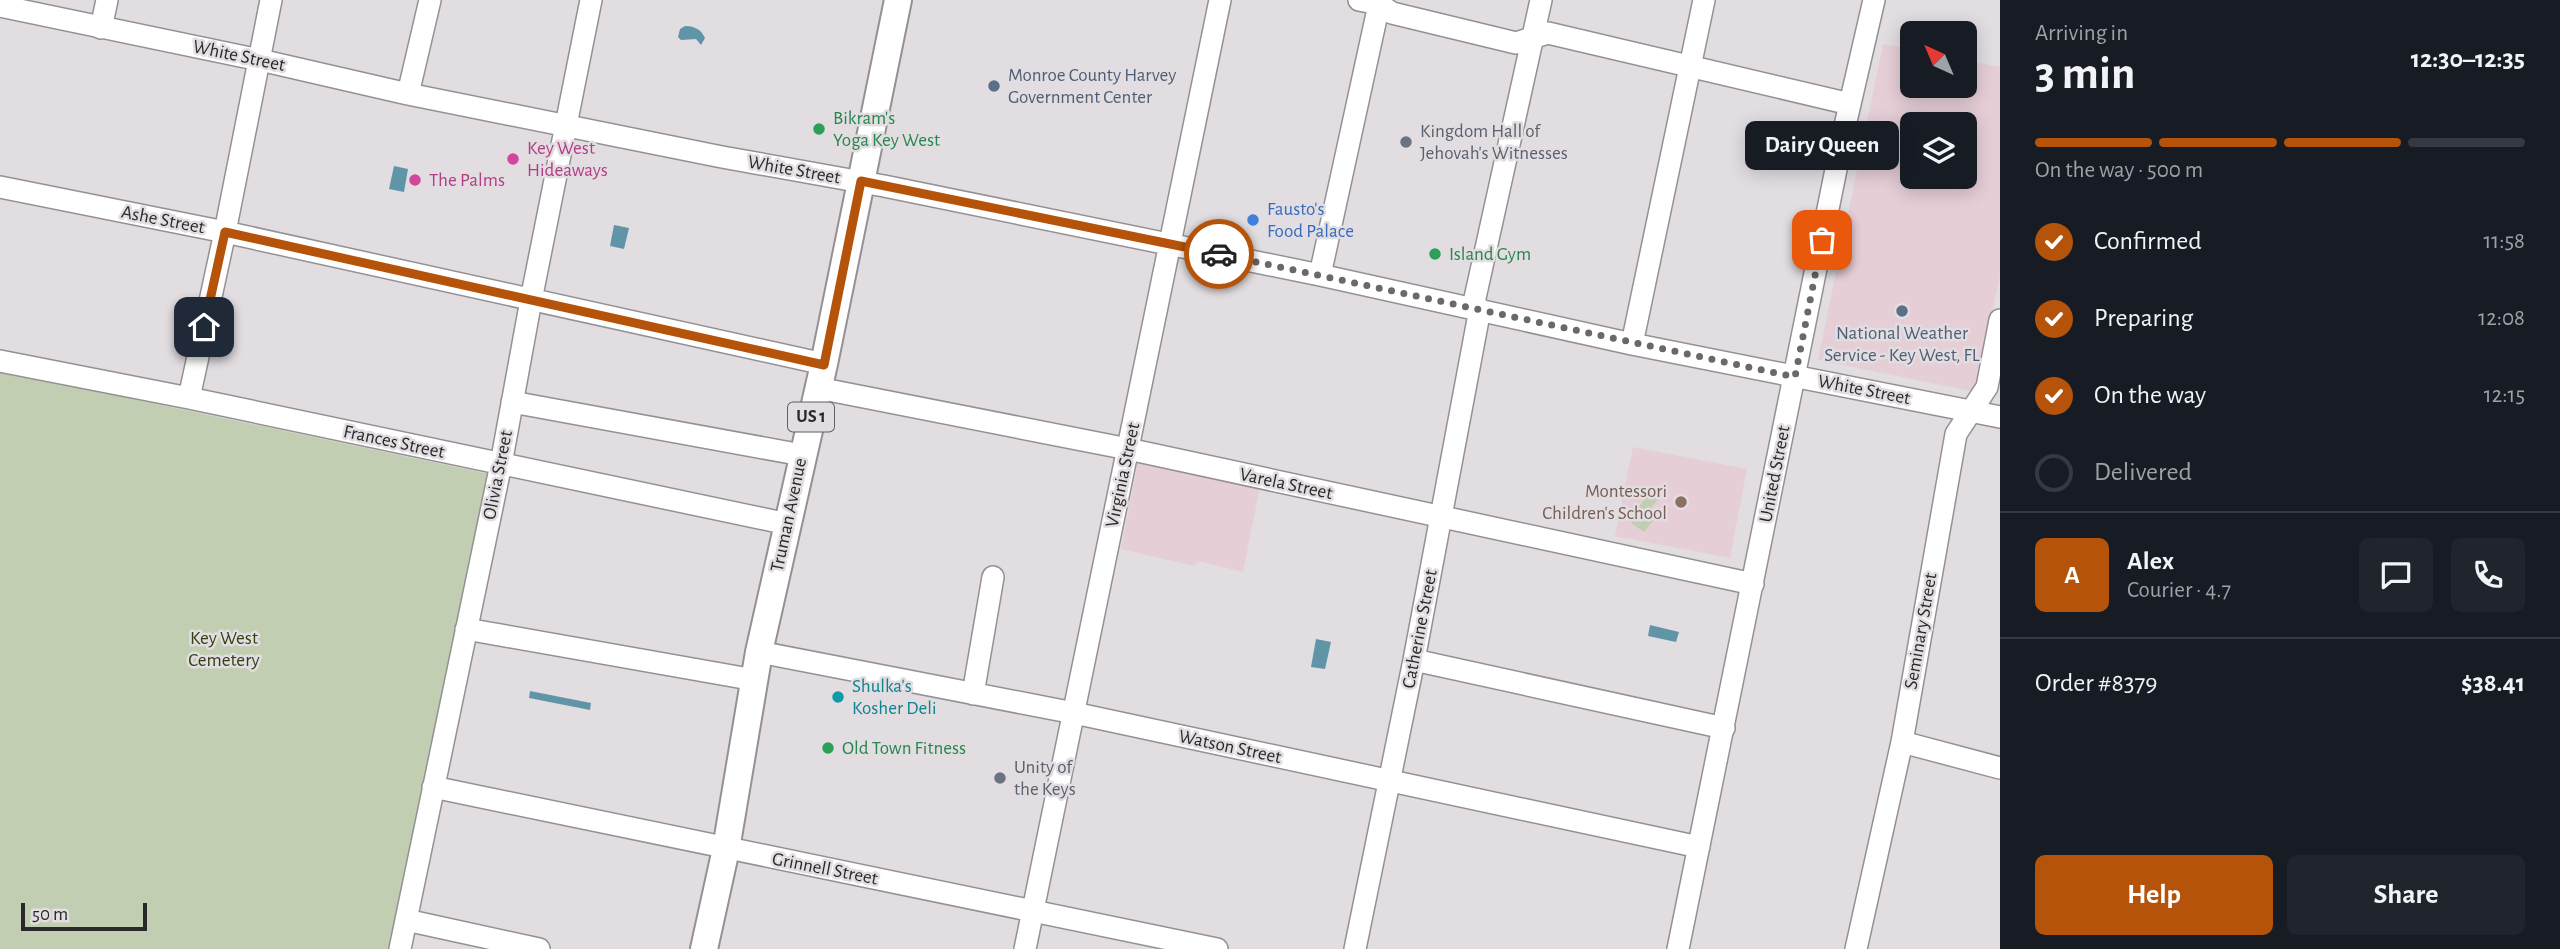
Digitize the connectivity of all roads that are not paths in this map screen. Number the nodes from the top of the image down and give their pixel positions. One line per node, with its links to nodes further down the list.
1 (107, 0): 12 (street)
2 (271, 0): 14 (street)
3 (430, 0): 16 (street)
4 (591, 0): 18 (street, Olivia Street)
5 (898, 0): 19 (main road, Truman Avenue / US 1)
6 (1220, 0): 22 (street, Virginia Street)
7 (1541, 0): 13 (street, Catherine Street)
8 (1704, 0): 15 (street)
9 (1874, 0): 17 (street, United Street)
10 (1373, 1): 13 (street); 23 (street)
11 (0, 6): 12 (street, White Street)
12 (101, 28): 14 (street, White Street)
13 (1532, 38): 15 (street); 25 (street, Catherine Street)
14 (260, 60): 16 (street, White Street); 21 (street)
15 (1691, 66): 17 (street); 27 (street)
16 (408, 94): 18 (street, White Street)
17 (1850, 104): 30 (street, United Street)
18 (566, 125): 19 (street, White Street); 24 (street, Olivia Street)
19 (861, 181): 22 (street, White Street); 29 (main road, Truman Avenue / US 1)
20 (0, 187): 21 (street, Ashe Street)
21 (225, 232): 24 (street, Ashe Street); 31 (street)
22 (1170, 244): 23 (street, White Street); 35 (street, Virginia Street)
23 (1320, 275): 25 (street, White Street)
24 (531, 299): 29 (street, Ashe Street); 32 (street, Olivia Street)
25 (1477, 308): 27 (street, White Street); 38 (street, Catherine Street)
26 (2000, 320): 33 (street, Seminary Street)
27 (1632, 344): 30 (street, White Street)
28 (0, 361): 31 (street, Frances Street)
29 (821, 376): 35 (street, Varela Street); 36 (main road, Truman Avenue / US 1)
30 (1795, 377): 33 (street, White Street); 41 (street, United Street)
31 (189, 398): 37 (street, Frances Street)
32 (512, 402): 36 (street); 37 (street, Olivia Street)
33 (1970, 411): 34 (street, White Street); 49 (street, Seminary Street)
34 (2000, 417)
35 (1128, 449): 38 (street, Varela Street); 47 (street, Virginia Street)
36 (803, 455): 39 (main road, Truman Avenue / US 1)
37 (501, 464): 39 (street, Frances Street); 42 (street, Olivia Street)
38 (1441, 517): 41 (street, Varela Street); 44 (street, Catherine Street)
39 (788, 524): 43 (main road, Truman Avenue / US 1)
40 (993, 578): 46 (street)
41 (1753, 584): 48 (street, United Street)
42 (466, 629): 45 (street); 52 (street, Olivia Street)
43 (759, 652): 45 (main road, Truman Avenue / US 1); 46 (street, Watson Street)
44 (1414, 660): 48 (street); 51 (street, Catherine Street)
45 (755, 680): 54 (main road, Truman Avenue / US 1)
46 (973, 694): 47 (street, Watson Street)
47 (1074, 713): 51 (street, Watson Street); 55 (street, Virginia Street)
48 (1724, 728): 53 (street, United Street)
49 (1902, 742): 50 (street); 65 (street, Seminary Street)
50 (2000, 768)
51 (1390, 782): 53 (street, Watson Street); 63 (street, Catherine Street)
52 (433, 788): 54 (street, Grinnell Street); 56 (street, Olivia Street)
53 (1699, 846): 64 (street, United Street)
54 (726, 849): 55 (street, Grinnell Street); 60 (main road, Truman Avenue / US 1)
55 (1032, 911): 61 (street, Virginia Street); 62 (street, Grinnell Street)
56 (406, 920): 57 (street); 58 (street, Olivia Street)
57 (514, 946): 59 (street)
58 (400, 949)
59 (539, 949)
60 (704, 949)
61 (1025, 949)
62 (1217, 949)
63 (1355, 949)
64 (1678, 949)
65 (1856, 949)

